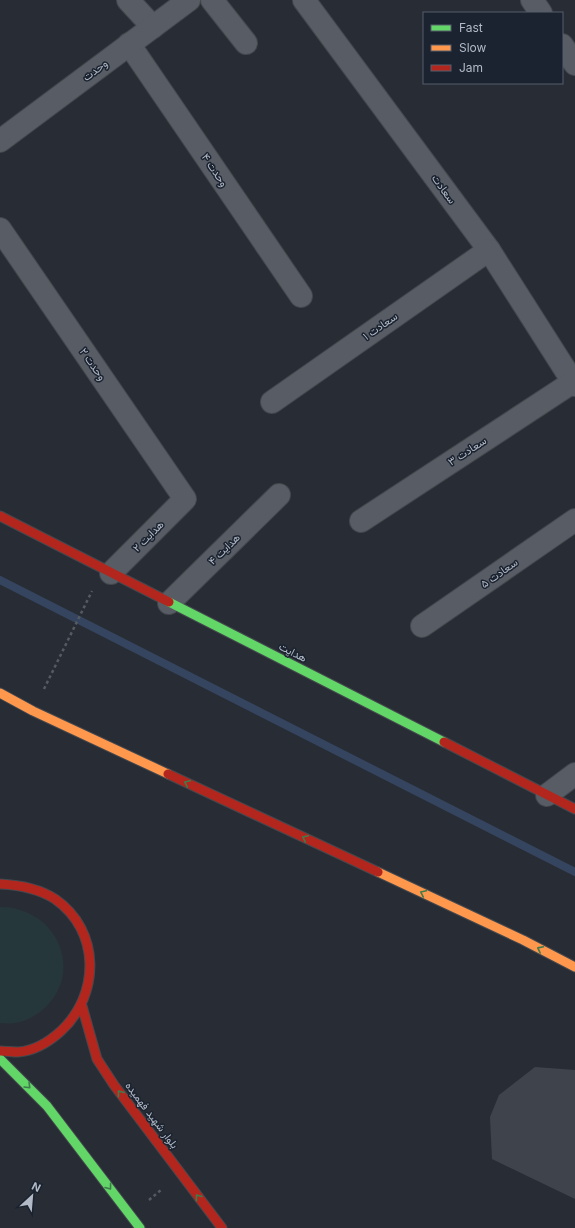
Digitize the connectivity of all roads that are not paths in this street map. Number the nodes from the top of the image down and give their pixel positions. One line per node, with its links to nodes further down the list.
1 (128, 0): 5 (street)
2 (190, 0): 5 (street, وحدت)
3 (212, 0): 6 (street)
4 (304, 0): 12 (street, سعادت)
5 (153, 27): 7 (street, وحدت)
6 (246, 43)
7 (129, 44): 10 (street, وحدت); 13 (street, وحدت ۴)
8 (563, 46): 9 (street)
9 (575, 64)
10 (0, 141)
11 (0, 230): 17 (street, وحدت ۲)
12 (489, 250): 14 (street, سعادت); 15 (street, سعادت ۱)
13 (301, 296)
14 (574, 383): 20 (street, سعادت ۳)
15 (272, 402)
16 (279, 495): 22 (street, هدایت ۴)
17 (185, 499): 21 (street, هدایت ۲)
18 (0, 516): 21 (street, هدایت)
19 (575, 520): 23 (street, سعادت ۵)
20 (361, 521)
21 (111, 573): 22 (street, هدایت)
22 (169, 603): 26 (street, هدایت)
23 (422, 626)
24 (0, 693): 29 (street, one-way to 24)
25 (575, 774): 26 (street)
26 (547, 795): 27 (street, هدایت)
27 (575, 809)
28 (0, 884): 30 (street)
29 (575, 966)
30 (82, 1006): 31 (street); 34 (street, بلوار شهید فهمیده, one-way to 30)
31 (0, 1051)
32 (0, 1059): 33 (street, one-way to 33)
33 (140, 1228)
34 (222, 1228)

